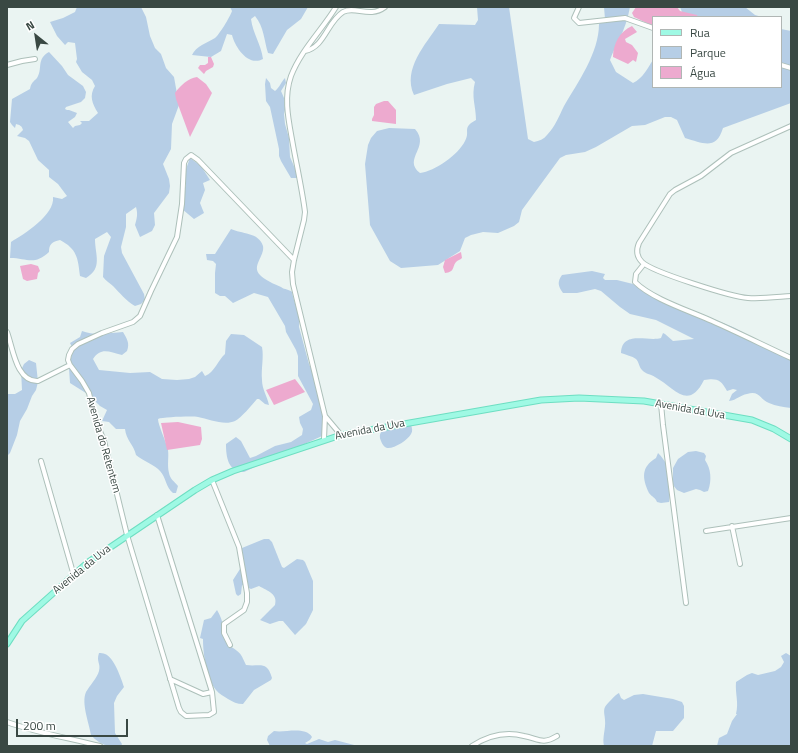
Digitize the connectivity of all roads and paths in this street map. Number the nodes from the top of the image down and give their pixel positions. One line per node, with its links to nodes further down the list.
1 (336, 7): 5 (street)
2 (385, 7): 5 (street)
3 (579, 7): 4 (street)
4 (652, 28)
5 (304, 51): 9 (street)
6 (35, 59): 7 (street)
7 (7, 65)
8 (791, 126): 10 (street)
9 (294, 260): 14 (street); 16 (street)
10 (644, 264): 11 (street); 13 (street)
11 (791, 296)
12 (7, 332): 14 (street)
13 (791, 358)
14 (70, 365): 26 (street, Avenida do Retentem)
15 (661, 404): 17 (main road, Avenida da Uva); 18 (main road, Avenida da Uva); 29 (street)
16 (325, 416): 17 (street); 19 (street)
17 (341, 435): 19 (main road, Avenida da Uva)
18 (791, 439)
19 (324, 440): 21 (main road, Avenida da Uva)
20 (40, 461): 28 (street)
21 (212, 480): 22 (main road, Avenida da Uva); 31 (street)
22 (157, 515): 26 (main road, Avenida da Uva); 33 (street)
23 (791, 518): 24 (street)
24 (732, 526): 25 (street); 27 (street)
25 (706, 531)
26 (127, 536): 28 (main road, Avenida da Uva); 32 (street, Avenida do Retentem)
27 (740, 564)
28 (74, 576): 30 (main road, Avenida da Uva)
29 (686, 603)
30 (7, 644)
31 (230, 645)
32 (170, 679): 33 (street); 33 (street, Avenida do Retentem)
33 (212, 692)
34 (7, 722): 36 (street)
35 (557, 736): 37 (street)
36 (100, 746)
37 (472, 746)

